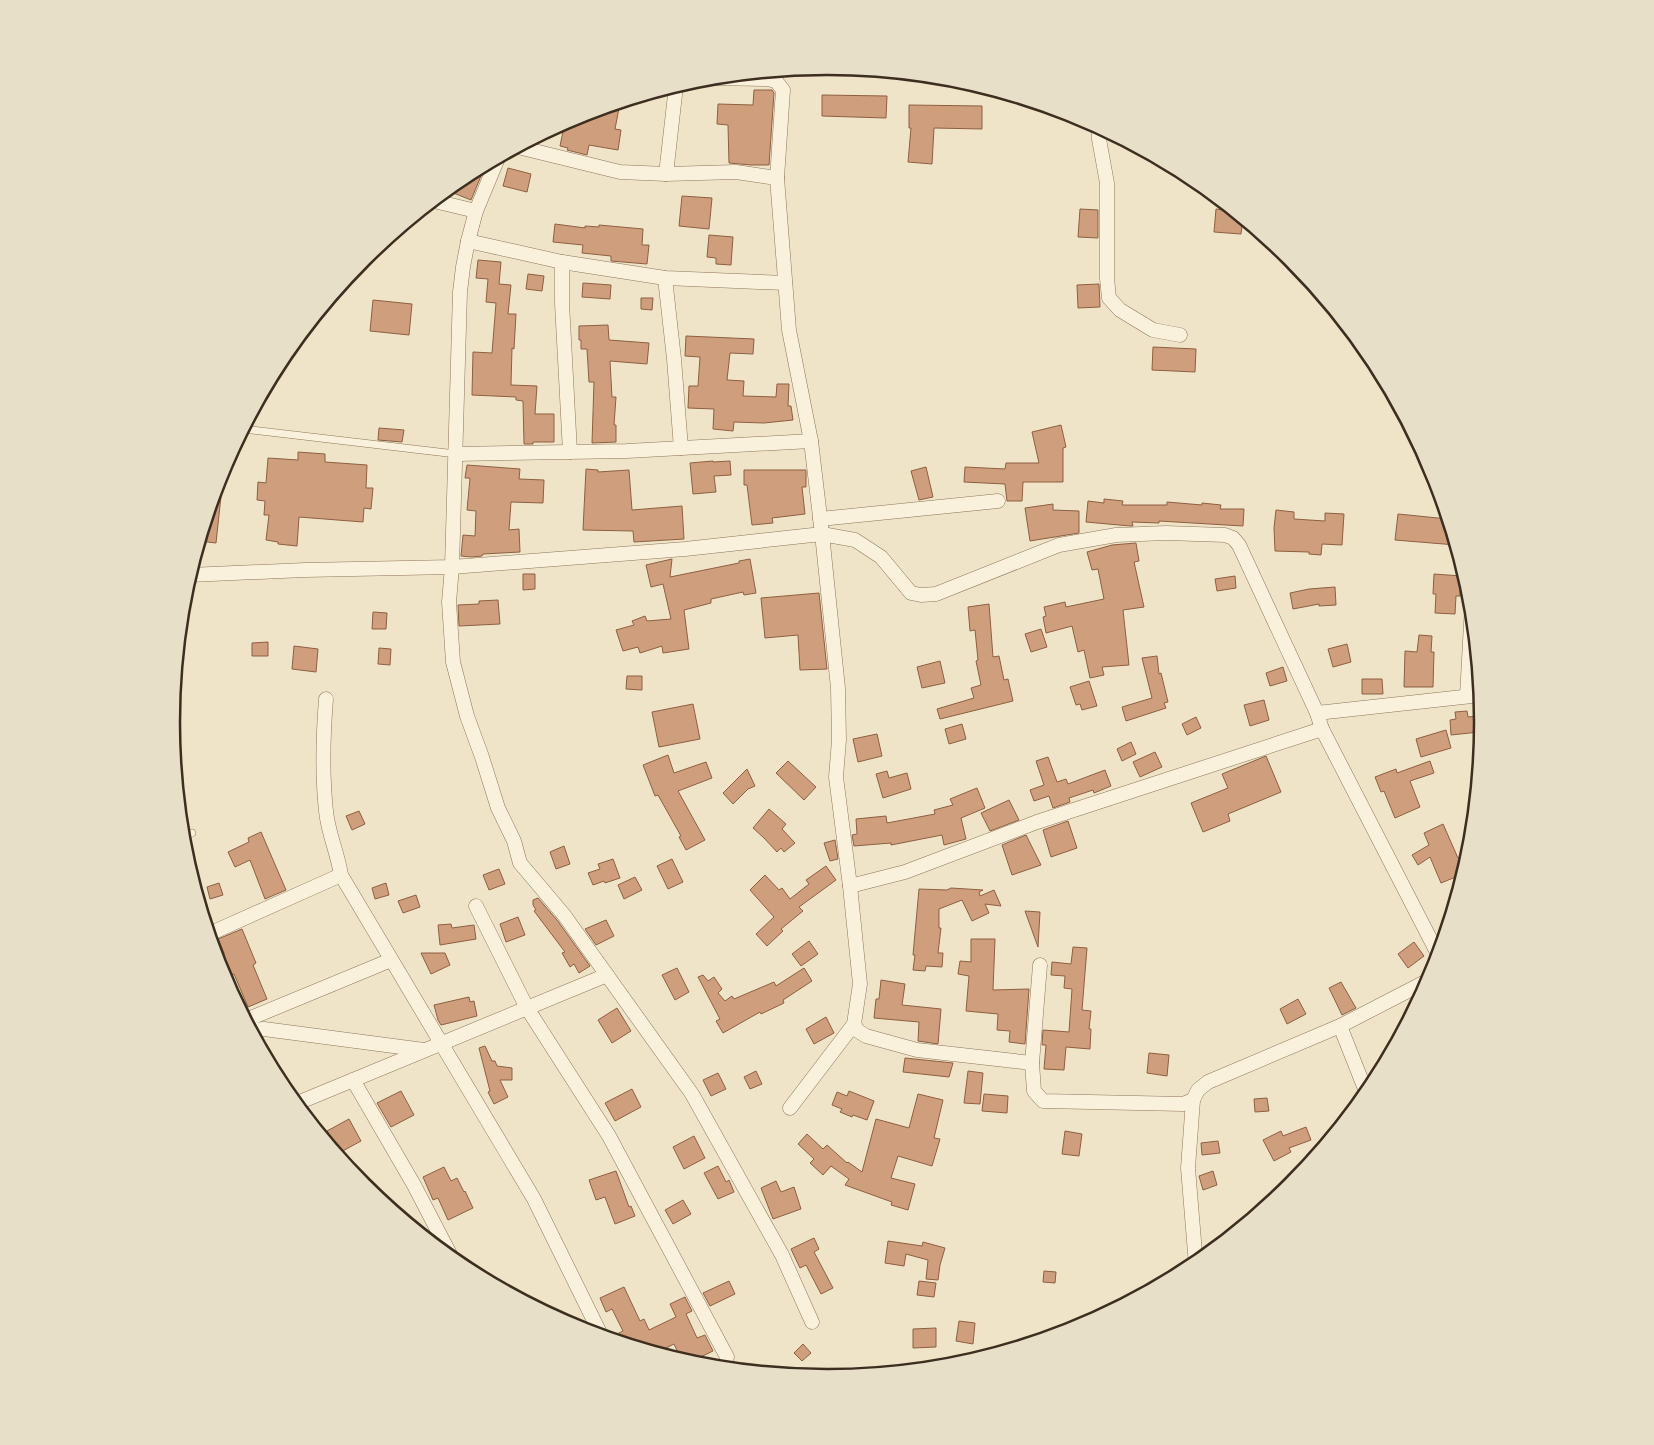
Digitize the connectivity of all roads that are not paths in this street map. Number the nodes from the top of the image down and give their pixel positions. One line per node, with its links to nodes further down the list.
1 (760, 79): 7 (street)
2 (675, 93): 6 (street)
3 (1099, 135): 14 (street)
4 (527, 149): 6 (street)
5 (494, 167): 9 (street)
6 (666, 174): 7 (street)
7 (777, 178): 13 (street)
8 (442, 202): 9 (street)
9 (476, 211): 10 (street)
10 (468, 241): 11 (street); 19 (street)
11 (562, 262): 12 (street); 18 (street)
12 (665, 278): 13 (street); 17 (street)
13 (785, 283): 16 (street)
14 (1180, 335)
15 (249, 430): 19 (lane)
16 (810, 441): 17 (street); 21 (street)
17 (681, 448): 18 (street)
18 (570, 452): 19 (street)
19 (456, 454): 23 (street)
20 (998, 501): 21 (street)
21 (820, 519): 22 (street)
22 (822, 534): 23 (street); 27 (street); 30 (street)
23 (452, 567): 24 (street); 36 (street)
24 (197, 575)
25 (1474, 696): 27 (street)
26 (326, 699): 29 (street)
27 (1317, 713): 28 (street)
28 (1322, 729): 30 (street); 33 (street)
29 (342, 875): 32 (street); 34 (street)
30 (850, 886): 40 (street)
31 (476, 906): 38 (street)
32 (214, 931)
33 (1434, 946)
34 (391, 960): 39 (street); 43 (street)
35 (1040, 965): 45 (street)
36 (607, 975): 38 (street); 53 (street)
37 (1418, 985): 41 (street)
38 (527, 1008): 43 (street); 55 (street)
39 (251, 1018)
40 (854, 1024): 45 (street); 50 (street)
41 (1340, 1026): 47 (street); 48 (street)
42 (257, 1030): 44 (street)
43 (441, 1043): 44 (street); 54 (street)
44 (425, 1050): 46 (street)
45 (1032, 1063): 48 (street)
46 (353, 1080): 49 (street); 51 (street)
47 (1363, 1085)
48 (1193, 1100): 52 (street)
49 (302, 1101)
50 (790, 1108)
51 (445, 1245)
52 (1195, 1255)
53 (812, 1322)
54 (598, 1328)
55 (727, 1357)

